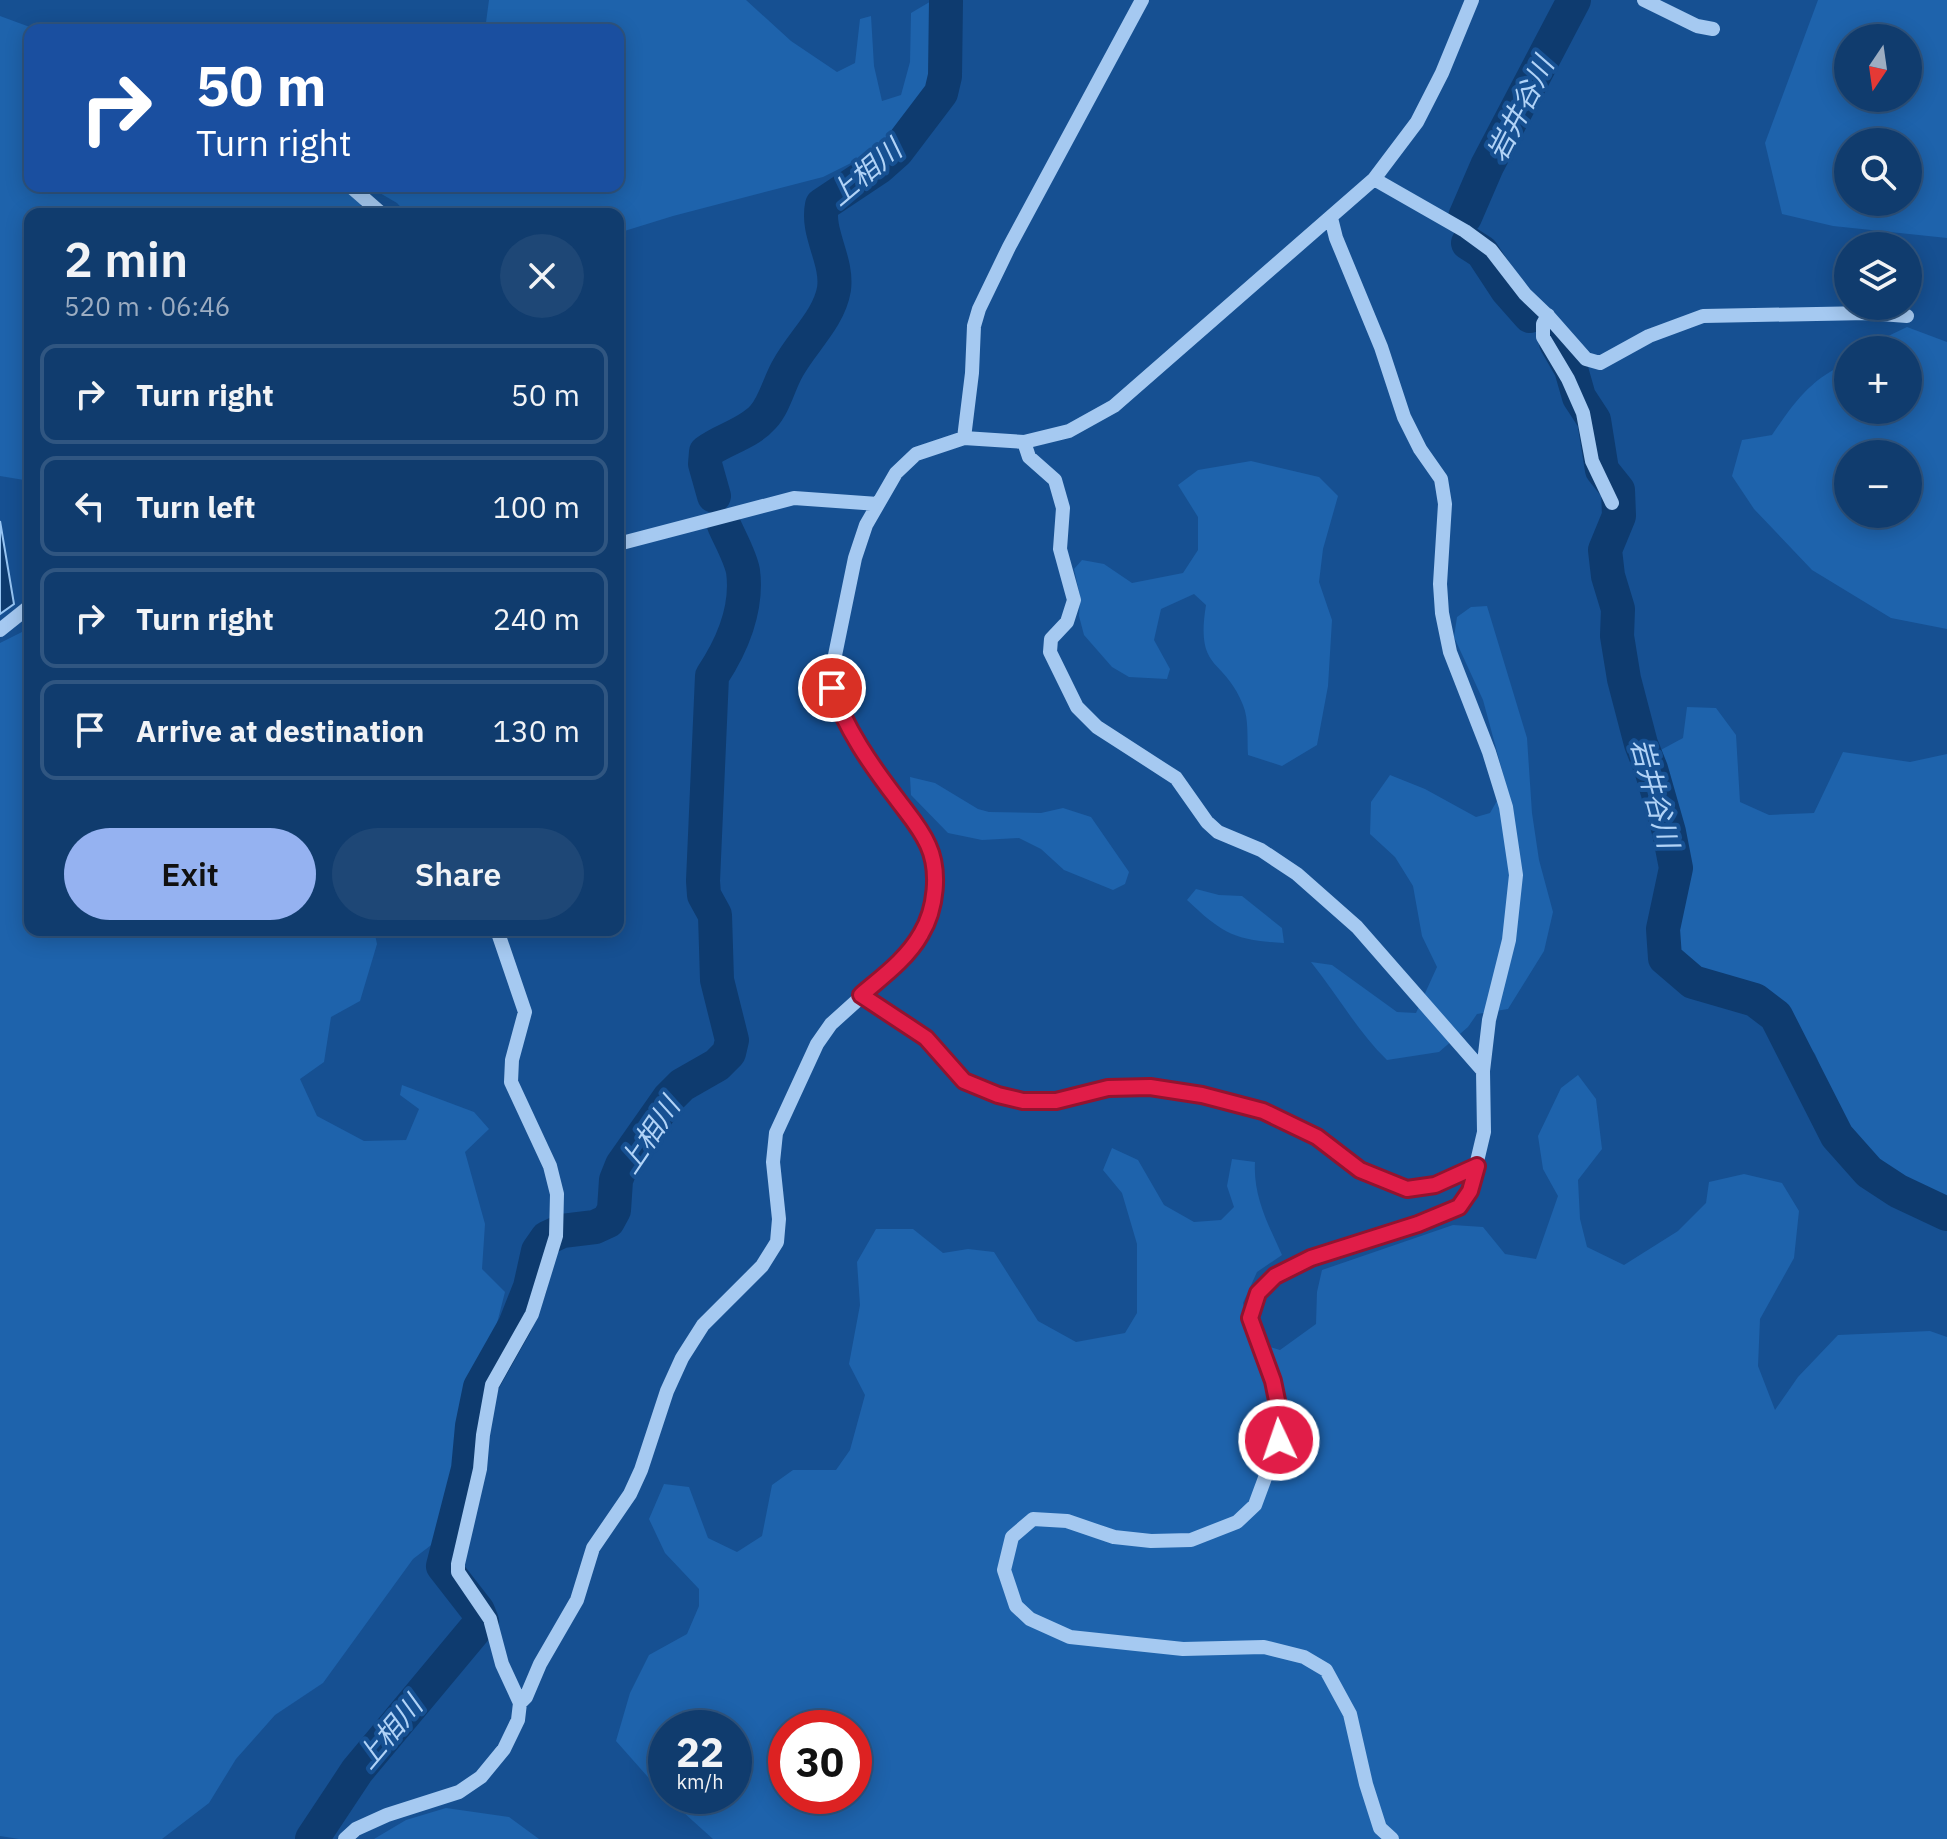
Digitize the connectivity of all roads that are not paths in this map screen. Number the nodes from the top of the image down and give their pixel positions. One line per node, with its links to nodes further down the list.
1 (1142, 0): 11 (street)
2 (1472, 0): 5 (street)
3 (1644, 0): 4 (street)
4 (1713, 29)
5 (1374, 179): 8 (street); 10 (street)
6 (357, 192): 7 (street)
7 (375, 208)
8 (1331, 218): 12 (street); 20 (street)
9 (1834, 314): 10 (street)
10 (1548, 315): 13 (street)
11 (964, 438): 12 (street); 14 (street)
12 (1024, 442): 20 (street)
13 (1612, 503)
14 (878, 504): 15 (street); 19 (street)
15 (624, 542)
16 (24, 611): 17 (street)
17 (0, 630)
18 (499, 936): 22 (street)
19 (861, 995): 21 (street); 22 (street)
20 (1483, 1071): 21 (street)
21 (1477, 1166): 24 (street)
22 (520, 1703): 23 (street)
23 (345, 1839)
24 (1392, 1839)

